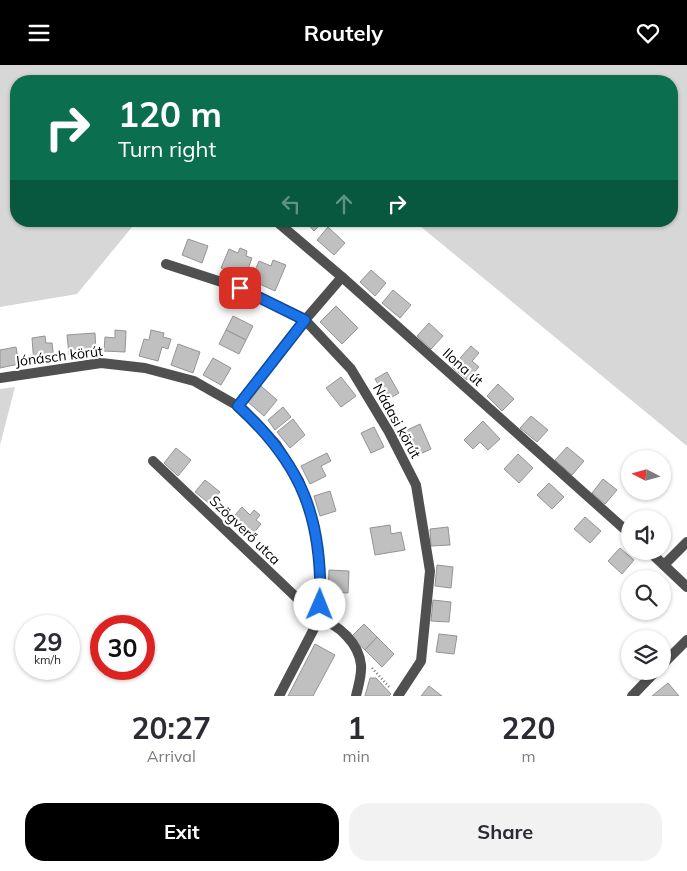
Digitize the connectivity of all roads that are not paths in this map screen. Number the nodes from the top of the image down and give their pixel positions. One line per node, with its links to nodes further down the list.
1 (283, 227): 3 (street, Ilona út)
2 (166, 264): 4 (street, Nádasi körút)
3 (342, 277): 4 (street); 8 (street, Ilona út)
4 (305, 320): 6 (street); 19 (street, Nádasi körút)
5 (0, 378): 6 (street, Jónásch körút)
6 (238, 406): 13 (street, Jónásch körút)
7 (153, 461): 13 (street, Szögverő utca)
8 (621, 526)
9 (687, 542): 11 (street)
10 (659, 560): 11 (street)
11 (664, 565): 12 (street)
12 (687, 587)
13 (319, 619): 17 (street, Jónásch körút); 18 (street, Szögverő utca)
14 (687, 640): 15 (street)
15 (671, 656)
16 (647, 680): 20 (street)
17 (279, 696)
18 (356, 696)
19 (398, 696)
20 (632, 696)

